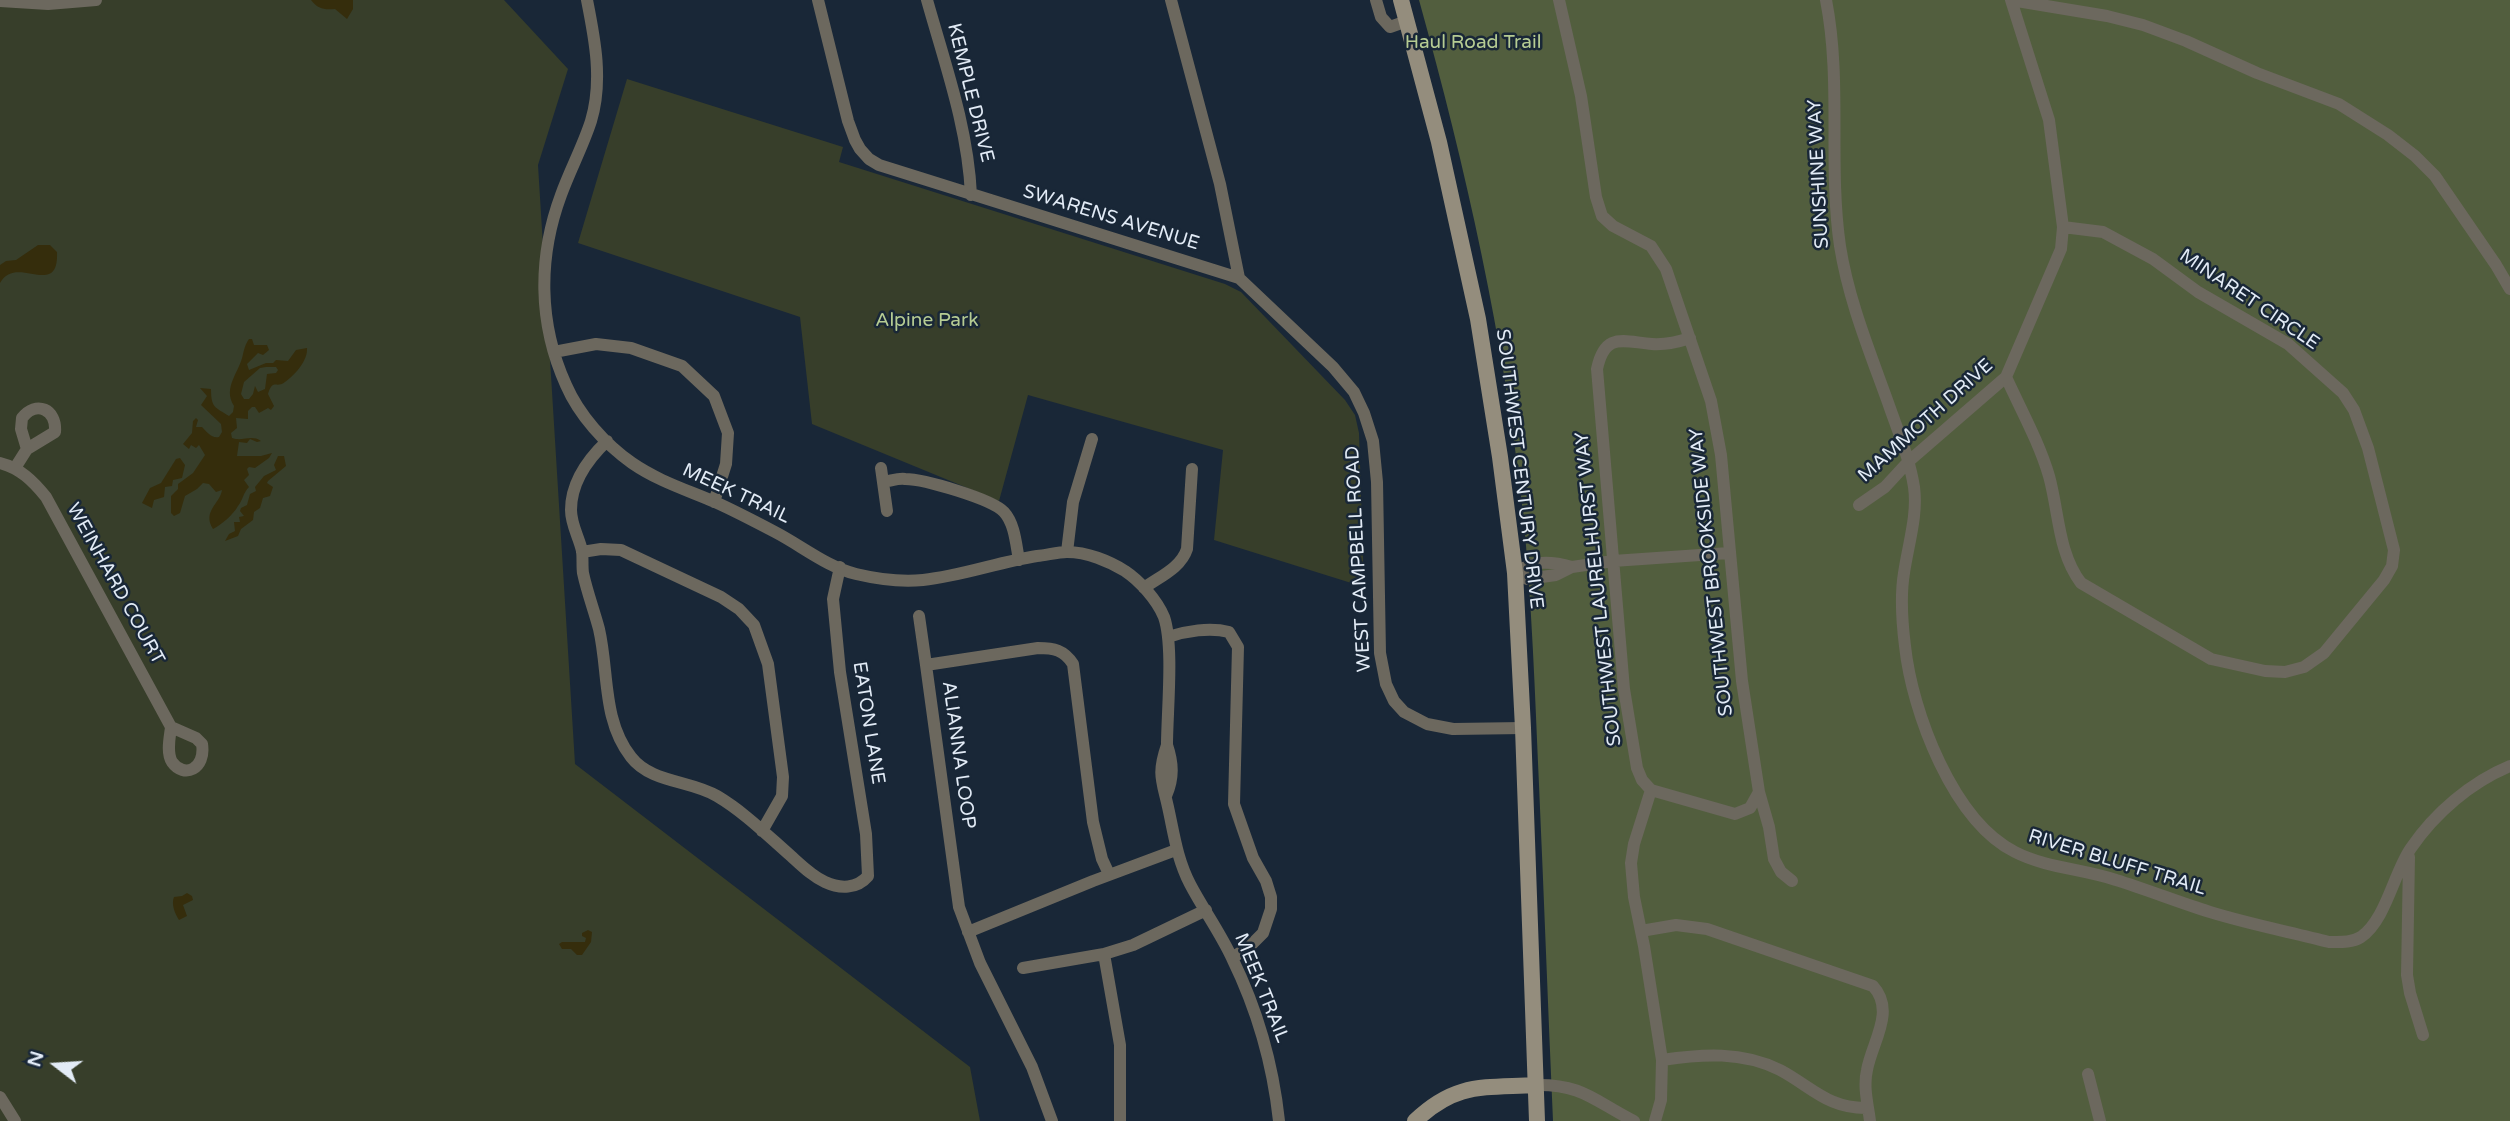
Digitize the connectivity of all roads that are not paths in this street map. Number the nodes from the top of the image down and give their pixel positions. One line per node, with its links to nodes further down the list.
1 (96, 0): 11 (street)
2 (587, 0): 18 (street, MEEK TRAIL)
3 (818, 0): 13 (street, SWARENS AVENUE)
4 (927, 0): 13 (street, KEMPLE DRIVE)
5 (1171, 0): 15 (street)
6 (1376, 0): 12 (street)
7 (1402, 0): 12 (main road, SOUTHWEST CENTURY DRIVE)
8 (1559, 0): 17 (street, SOUTHWEST BROOKSIDE WAY)
9 (1826, 0): 23 (street, SUNSHINE WAY)
10 (2011, 0): 14 (street, MAMMOTH DRIVE); 16 (street)
11 (0, 1)
12 (1407, 21): 38 (main road, SOUTHWEST CENTURY DRIVE)
13 (971, 195): 15 (street, SWARENS AVENUE)
14 (2063, 227): 19 (street, MAMMOTH DRIVE); 19 (street, MINARET CIRCLE)
15 (1239, 278): 44 (street, WEST CAMPBELL ROAD)
16 (2510, 289)
17 (1690, 338): 34 (street, SOUTHWEST BROOKSIDE WAY); 36 (street, SOUTHWEST LAURELHURST WAY)
18 (554, 352): 21 (street, MEEK TRAIL); 29 (street)
19 (2006, 377): 23 (street, MAMMOTH DRIVE)
20 (1092, 439): 33 (street)
21 (607, 441): 29 (street, MEEK TRAIL); 32 (street)
22 (26, 449): 25 (street)
23 (1909, 461): 30 (street, MAMMOTH DRIVE); 50 (street, RIVER BLUFF TRAIL)
24 (0, 463): 25 (street, WEINHARD COURT)
25 (15, 468): 43 (street, WEINHARD COURT)
26 (881, 468): 28 (street)
27 (1192, 468): 39 (street)
28 (883, 482): 31 (street); 35 (street)
29 (713, 502): 37 (street, MEEK TRAIL)
30 (1859, 505)
31 (887, 511)
32 (582, 552): 48 (street); 48 (street)
33 (1068, 552): 35 (street, MEEK TRAIL); 39 (street, MEEK TRAIL)
34 (1729, 553): 36 (street); 47 (street, SOUTHWEST BROOKSIDE WAY)
35 (1019, 560): 37 (street, MEEK TRAIL)
36 (1614, 561): 38 (street); 46 (street, SOUTHWEST LAURELHURST WAY)
37 (840, 568): 48 (street, EATON LANE)
38 (1515, 573): 44 (main road, SOUTHWEST CENTURY DRIVE)
39 (1143, 588): 41 (street, MEEK TRAIL)
40 (919, 616): 42 (street)
41 (1168, 636): 49 (street, MEEK TRAIL); 57 (street)
42 (926, 665): 51 (street, ALIANNA LOOP); 55 (street, ALIANNA LOOP)
43 (172, 727)
44 (1523, 727): 62 (main road, SOUTHWEST CENTURY DRIVE)
45 (2510, 766): 50 (street, RIVER BLUFF TRAIL)
46 (1651, 790): 47 (street); 54 (street)
47 (1759, 792): 52 (street, SOUTHWEST BROOKSIDE WAY)
48 (762, 831)
49 (1176, 850): 51 (street); 53 (street, MEEK TRAIL)
50 (2409, 850): 59 (street)
51 (1110, 874): 55 (street)
52 (1792, 881)
53 (1206, 911): 56 (street); 57 (street, MEEK TRAIL)
54 (1641, 931): 60 (street); 64 (street)
55 (968, 932): 66 (street, ALIANNA LOOP)
56 (1104, 954): 58 (street); 67 (street)
57 (1232, 958): 68 (street, MEEK TRAIL)
58 (1023, 968)
59 (2423, 1035)
60 (1662, 1060): 64 (street); 72 (street)
61 (2088, 1073): 73 (street)
62 (1535, 1085): 69 (main road); 70 (main road, SOUTHWEST CENTURY DRIVE); 71 (street)
63 (0, 1097): 65 (street)
64 (1869, 1114)
65 (15, 1121)
66 (1052, 1121)
67 (1120, 1121)
68 (1279, 1121)
69 (1415, 1121)
70 (1537, 1121)
71 (1634, 1121)
72 (1654, 1121)
73 (2100, 1121)

